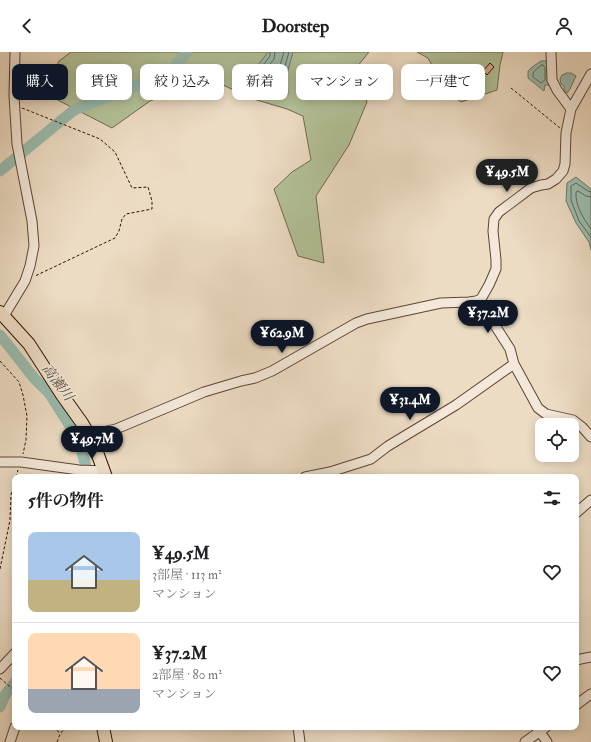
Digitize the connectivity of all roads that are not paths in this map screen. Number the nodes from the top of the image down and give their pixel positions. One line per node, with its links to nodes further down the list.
1 (15, 52): 6 (street)
2 (551, 52): 4 (street)
3 (591, 74): 4 (street)
4 (571, 109): 5 (street)
5 (481, 299): 7 (street); 8 (street)
6 (2, 314): 8 (main road)
7 (514, 364): 9 (street); 13 (street)
8 (89, 436): 12 (main road)
9 (591, 437)
10 (0, 462): 11 (street)
11 (79, 474): 12 (street)
12 (105, 474)
13 (320, 474)
14 (591, 500): 15 (street)
15 (579, 510)
16 (12, 656): 19 (street)
17 (591, 657): 18 (street)
18 (579, 659)
19 (0, 670)
20 (591, 694): 21 (street)
21 (579, 703)
22 (14, 730): 27 (street)
23 (104, 730): 28 (main road)
24 (298, 730): 29 (street)
25 (542, 730): 30 (street)
26 (543, 730): 31 (street)
27 (10, 742)
28 (106, 742)
29 (300, 742)
30 (525, 742)
31 (547, 742)

